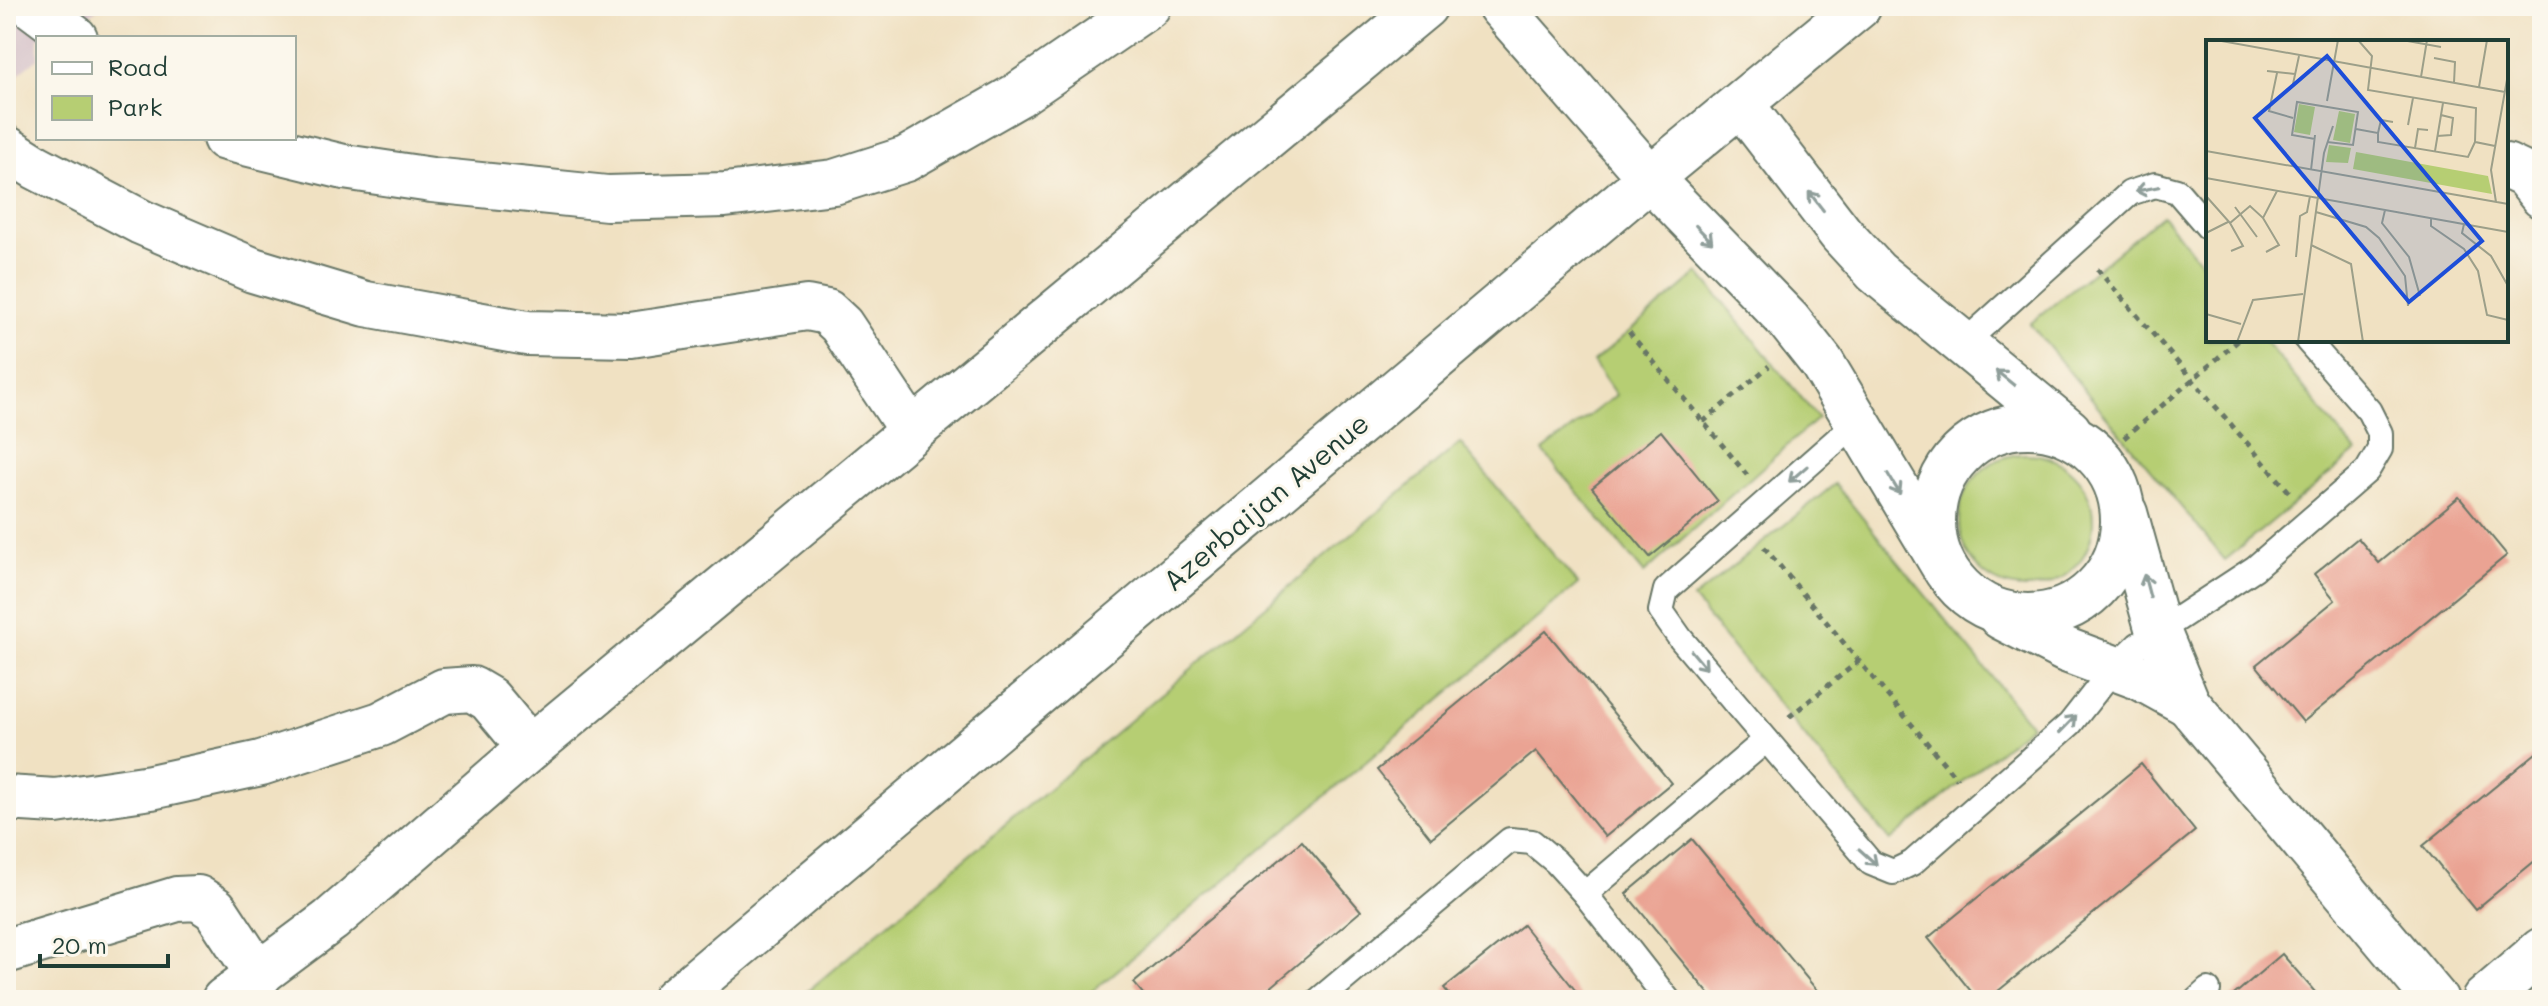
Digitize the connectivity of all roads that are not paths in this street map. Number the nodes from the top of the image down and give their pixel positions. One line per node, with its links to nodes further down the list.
1 (32, 6): 6 (street)
2 (1148, 6): 8 (street)
3 (1425, 6): 17 (street)
4 (1500, 6): 11 (street)
5 (1859, 6): 7 (street, Azerbaijan Avenue)
6 (72, 36)
7 (1741, 104): 11 (street, Azerbaijan Avenue); 15 (street, one-way to 7)
8 (233, 140)
9 (6, 148): 17 (street)
10 (2508, 167): 12 (street)
11 (1650, 178): 16 (street, one-way to 16); 32 (street, Azerbaijan Avenue)
12 (2542, 196)
13 (2206, 225): 15 (lane, one-way to 15)
14 (2309, 342): 22 (lane)
15 (1963, 344): 18 (street, one-way to 15)
16 (1857, 422): 20 (street, one-way to 20); 25 (lane, one-way to 25)
17 (911, 430): 26 (street)
18 (2106, 442): 19 (street); 20 (street)
19 (2121, 500): 21 (street); 22 (street, one-way to 19)
20 (1947, 572): 21 (street)
21 (1979, 603): 23 (street)
22 (2158, 631): 23 (lane); 24 (street)
23 (2114, 668): 24 (street); 25 (lane, one-way to 23)
24 (2188, 704): 35 (street)
25 (1766, 740): 28 (lane)
26 (530, 748): 27 (street); 31 (street)
27 (6, 798)
28 (1585, 894): 33 (lane); 34 (lane)
29 (2542, 950): 36 (street)
30 (6, 951): 31 (street)
31 (241, 988)
32 (674, 1000)
33 (1319, 1000)
34 (1668, 1000)
35 (2436, 1000)
36 (2484, 1000)

